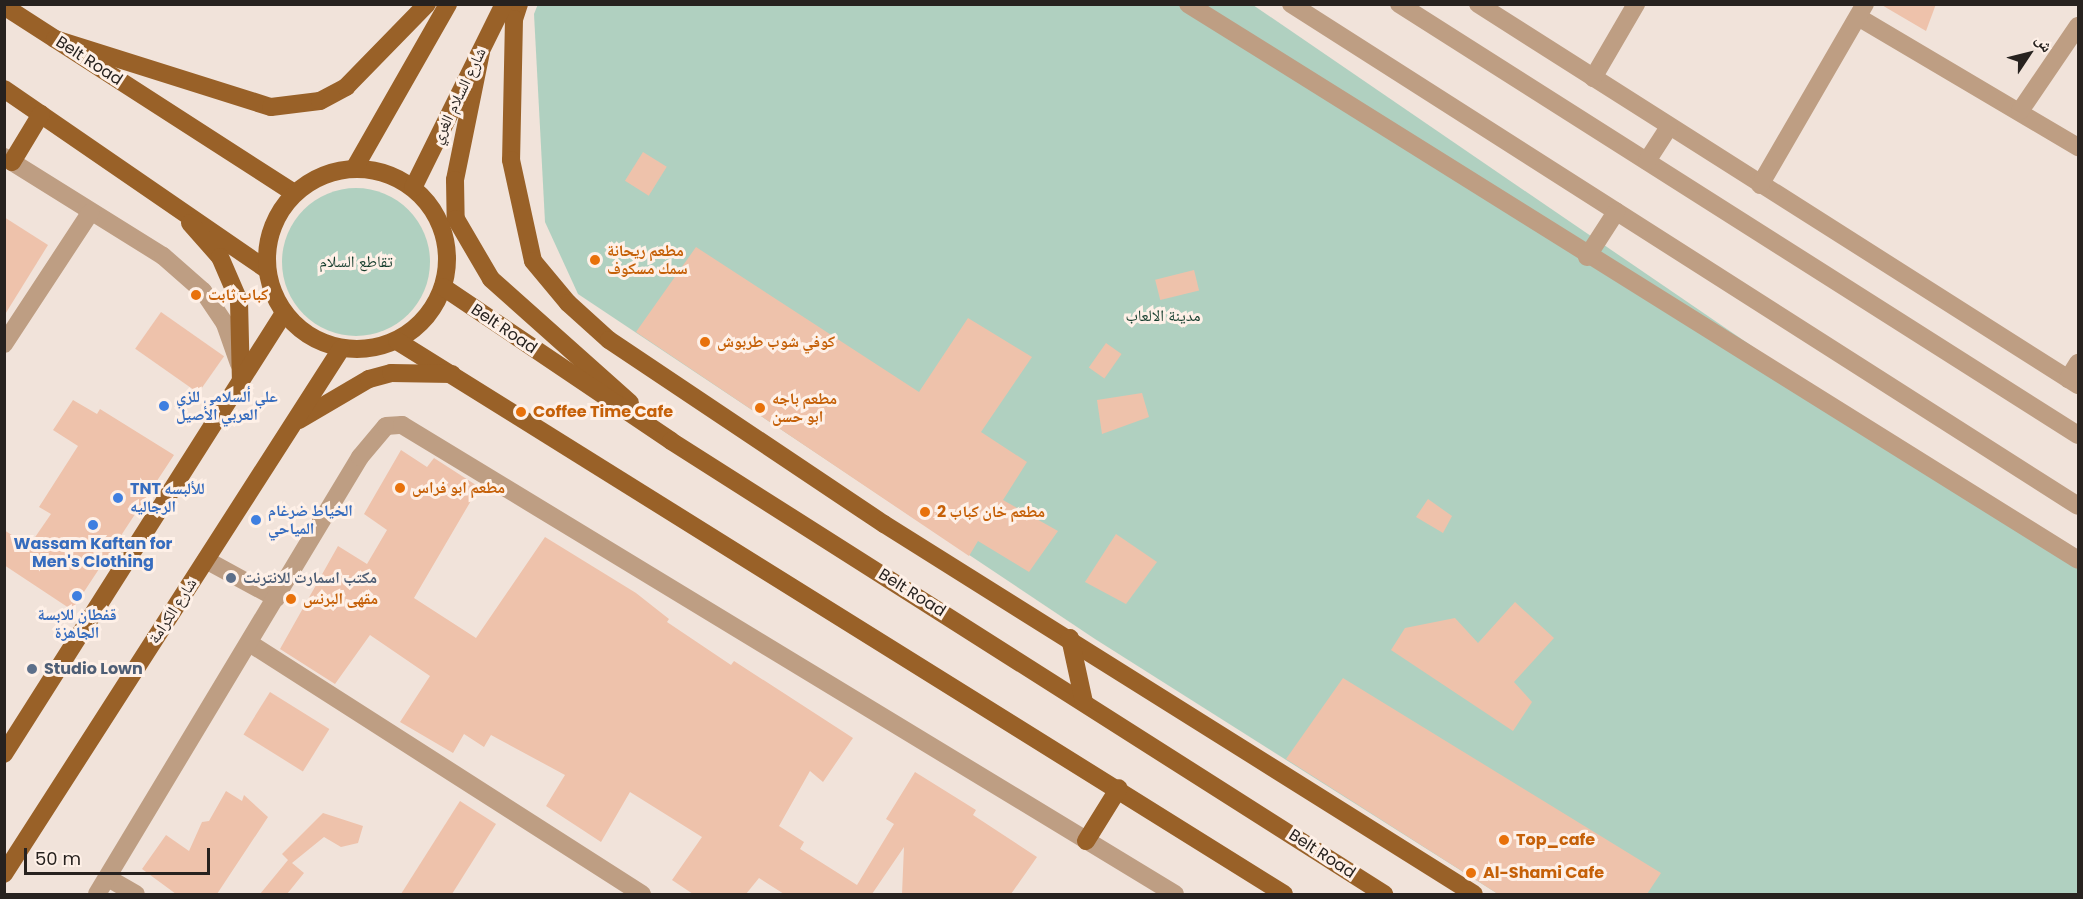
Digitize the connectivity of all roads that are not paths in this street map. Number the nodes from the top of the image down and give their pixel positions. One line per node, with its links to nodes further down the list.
1 (427, 4): 13 (main road)
2 (448, 4): 23 (main road)
3 (504, 4): 14 (main road, شارع السلام الغري)
4 (519, 4): 48 (main road)
5 (1188, 4): 30 (street)
6 (1291, 4): 28 (street)
7 (1400, 4): 22 (street)
8 (1478, 4): 15 (street)
9 (1636, 4): 15 (street)
10 (4, 6): 13 (main road, Belt Road)
11 (1861, 11): 17 (street); 24 (street)
12 (2079, 26): 17 (street)
13 (55, 39): 26 (main road, Belt Road)
14 (480, 52): 25 (main road, شارع السلام الغري); 43 (main road)
15 (1593, 78): 19 (street)
16 (4, 89): 18 (main road)
17 (2020, 111): 20 (street)
18 (41, 114): 21 (main road); 27 (main road)
19 (1669, 127): 22 (street); 24 (street)
20 (2079, 147)
21 (8, 160): 29 (street)
22 (1647, 162): 42 (street)
23 (354, 169): 25 (main road); 26 (main road)
24 (1760, 184): 40 (street)
25 (413, 188): 32 (main road)
26 (294, 193): 31 (main road)
27 (167, 198): 31 (main road); 39 (main road)
28 (1616, 212): 30 (street); 44 (street)
29 (90, 213): 35 (street); 39 (street)
30 (1587, 257): 46 (street)
31 (266, 269): 33 (main road)
32 (443, 287): 34 (main road); 43 (main road, Belt Road)
33 (284, 313): 36 (main road); 39 (main road)
34 (397, 341): 36 (main road); 38 (main road)
35 (4, 344)
36 (341, 349): 41 (main road, شارع الكرامة)
37 (2079, 363): 40 (street)
38 (453, 374): 41 (main road); 52 (main road)
39 (241, 377): 51 (main road)
40 (2073, 382)
41 (293, 424): 45 (main road, شارع الكرامة)
42 (2079, 435)
43 (671, 441): 50 (main road, Belt Road)
44 (2079, 506)
45 (206, 560): 47 (street); 54 (main road, شارع الكرامة)
46 (2079, 560)
47 (276, 598): 49 (street); 53 (street)
48 (1070, 638): 50 (main road); 62 (main road)
49 (251, 644): 55 (street); 58 (street)
50 (1084, 702): 61 (main road, Belt Road)
51 (4, 754)
52 (1119, 788): 53 (main road); 60 (main road)
53 (1086, 841): 59 (street)
54 (4, 874)
55 (108, 878): 56 (street); 57 (street)
56 (97, 894)
57 (136, 894)
58 (642, 894)
59 (1175, 894)
60 (1284, 894)
61 (1384, 894)
62 (1474, 894)

